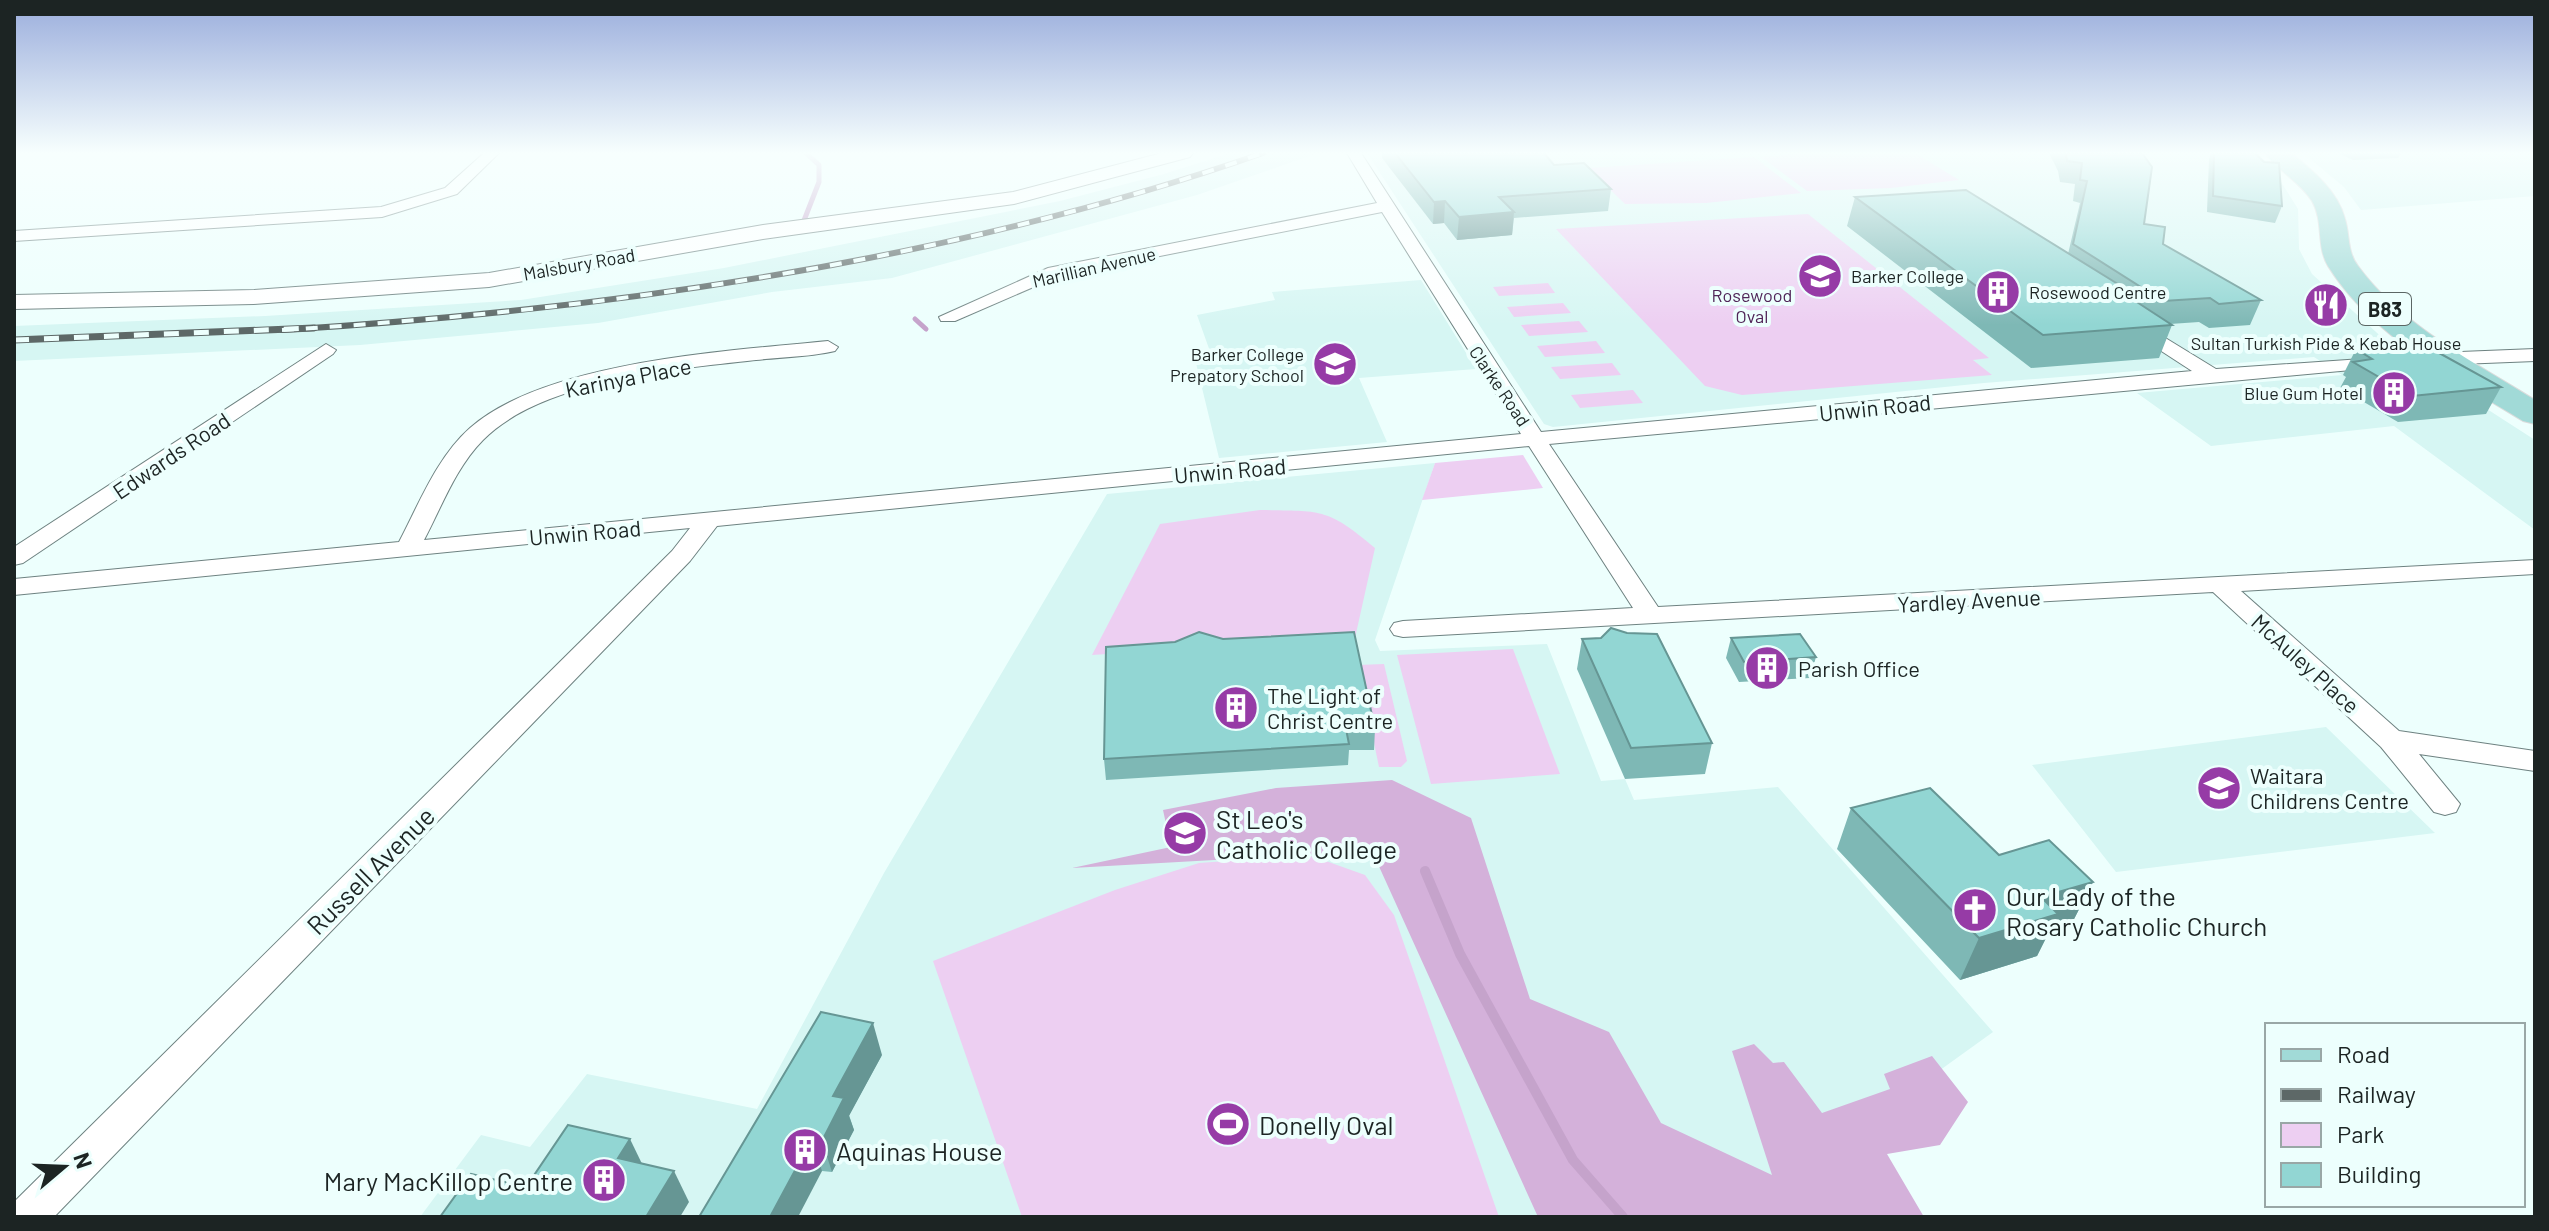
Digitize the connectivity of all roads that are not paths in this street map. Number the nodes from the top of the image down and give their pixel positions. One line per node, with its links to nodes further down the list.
1 (387, 210): 6 (street)
2 (922, 210): 7 (street, Malsbury Road)
3 (1365, 210): 8 (street, Marillian Avenue)
4 (1390, 210): 16 (street, Clarke Road)
5 (2329, 210): 13 (main road, B83)
6 (14, 236)
7 (14, 302)
8 (947, 316)
9 (2125, 318): 14 (street)
10 (828, 344): 18 (street, Karinya Place)
11 (326, 350): 19 (street, Edwards Road)
12 (2535, 355): 13 (street, Unwin Road)
13 (2422, 359): 14 (street, Unwin Road); 15 (main road, B83)
14 (2211, 375): 16 (street, Unwin Road)
15 (2535, 414)
16 (1537, 441): 17 (street, Unwin Road); 23 (street, Clarke Road)
17 (709, 520): 18 (street, Unwin Road); 28 (street, Russell Avenue)
18 (408, 548): 22 (street, Unwin Road)
19 (14, 558)
20 (2535, 567): 21 (street, Yardley Avenue)
21 (2221, 586): 23 (street, Yardley Avenue); 25 (street, McAuley Place)
22 (14, 587)
23 (1651, 616): 24 (street, Yardley Avenue)
24 (1403, 629)
25 (2391, 740): 26 (street); 27 (street, McAuley Place)
26 (2535, 761)
27 (2445, 804)
28 (27, 1217)

